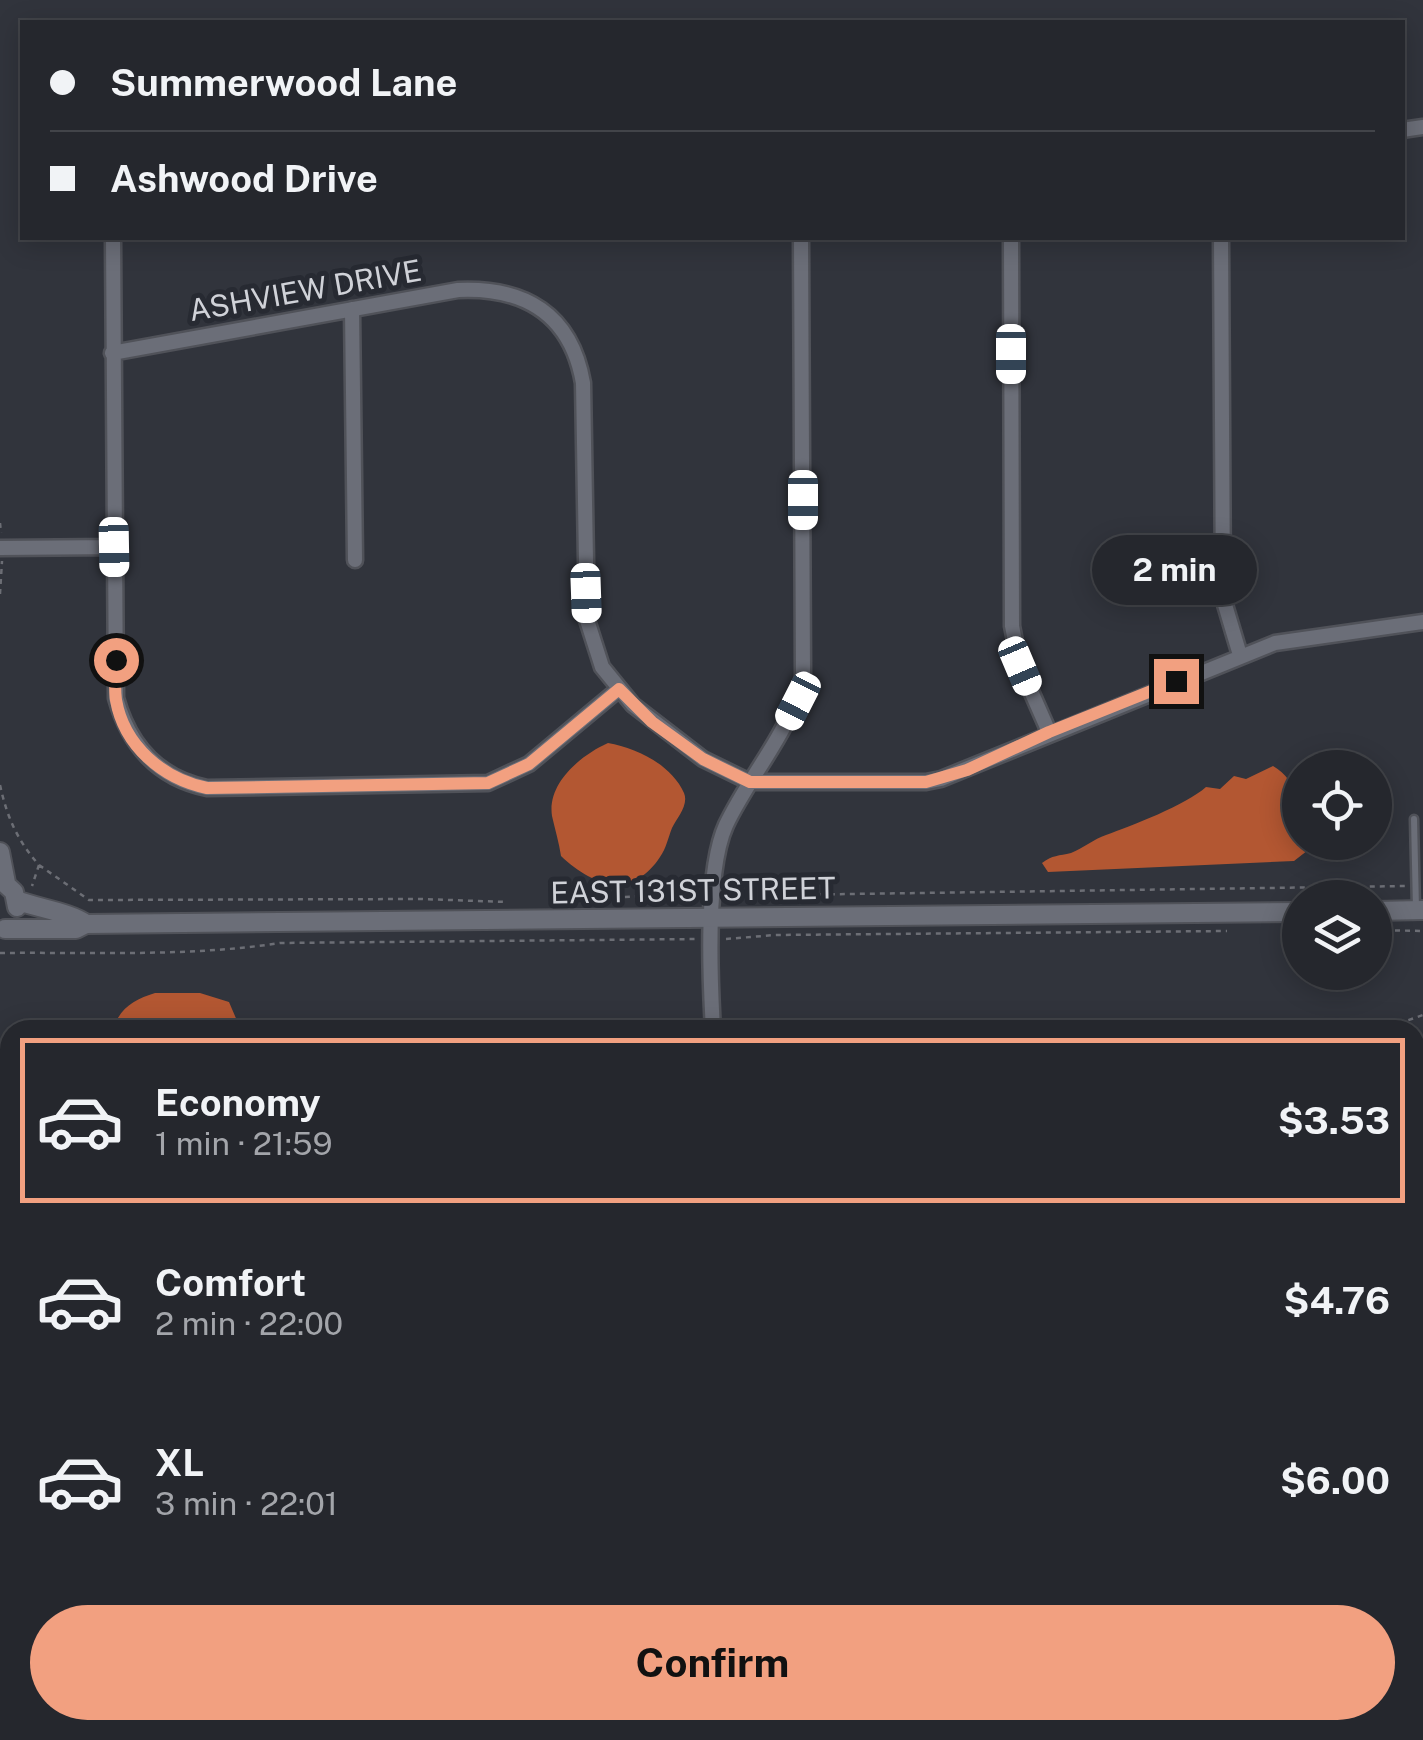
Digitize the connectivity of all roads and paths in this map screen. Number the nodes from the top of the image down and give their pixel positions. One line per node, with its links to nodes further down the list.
1 (112, 240): 6 (street)
2 (801, 240): 14 (street)
3 (1011, 240): 13 (street)
4 (1221, 240): 11 (street)
5 (352, 309): 6 (street, ASHVIEW DRIVE); 9 (street); 12 (street, ASHVIEW DRIVE)
6 (112, 353): 7 (street)
7 (114, 547): 8 (street); 12 (street)
8 (0, 548)
9 (355, 560)
10 (1423, 622): 11 (street)
11 (1240, 655): 13 (street)
12 (619, 689): 14 (street, ASHVIEW DRIVE)
13 (1049, 732): 14 (street)
14 (750, 782): 23 (street)
15 (0, 785): 19 (path)
16 (1414, 819): 20 (lane)
17 (0, 852): 18 (street)
18 (3, 881): 19 (street)
19 (22, 902): 24 (street, EAST 131ST STREET); 25 (street)
20 (1419, 910): 21 (street)
21 (1392, 911)
22 (1282, 912): 23 (street, EAST 131ST STREET)
23 (713, 918): 24 (street, EAST 131ST STREET); 30 (street)
24 (86, 924): 26 (street, EAST 131ST STREET)
25 (2, 930): 26 (street, EAST 131ST STREET)
26 (24, 930): 31 (path)
27 (1239, 930): 30 (path)
28 (1392, 930): 29 (path)
29 (1423, 931)
30 (712, 939): 31 (path); 33 (street)
31 (22, 952): 32 (path)
32 (0, 953)
33 (713, 1020)

